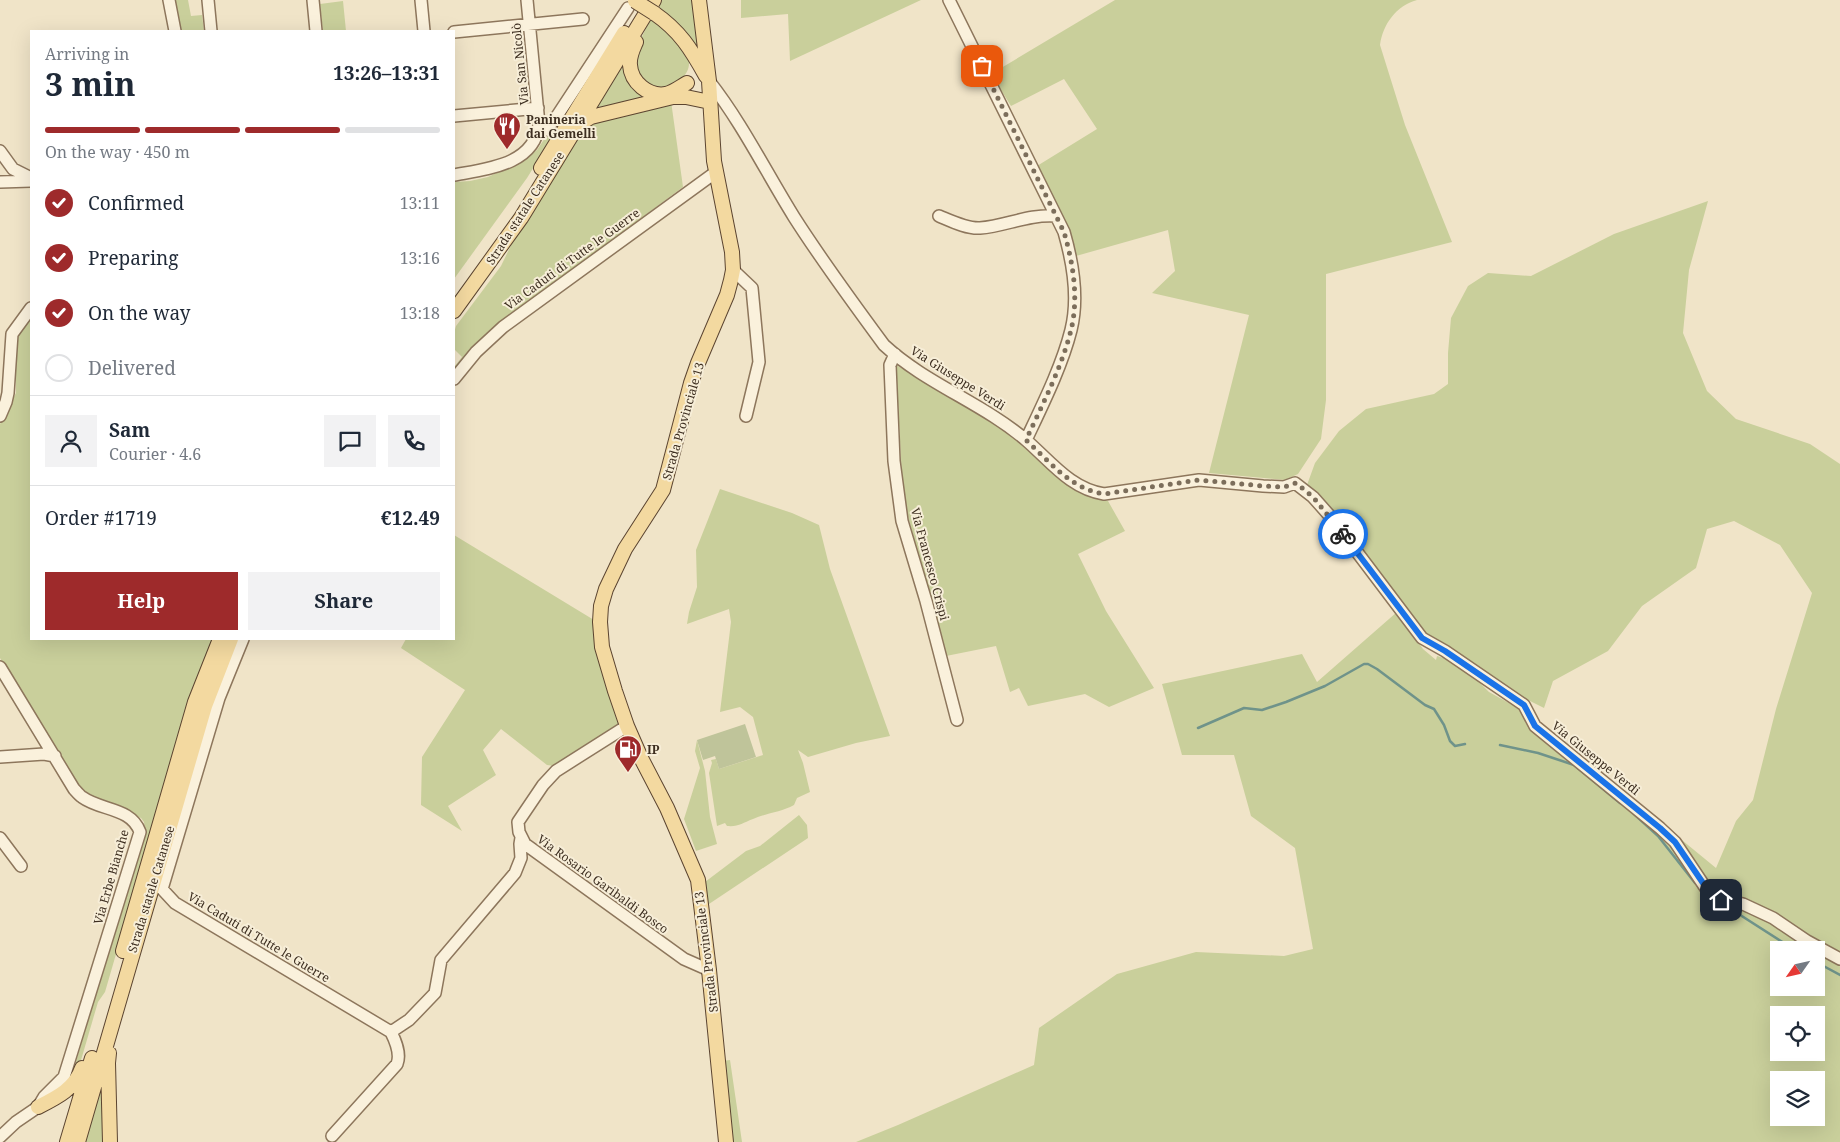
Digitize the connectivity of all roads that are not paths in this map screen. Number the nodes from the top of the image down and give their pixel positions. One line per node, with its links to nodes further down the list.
1 (169, 0): 11 (street)
2 (208, 0): 12 (street)
3 (313, 0): 13 (street)
4 (421, 0): 14 (street)
5 (527, 0): 10 (street, Via San Nicolò)
6 (700, 0): 17 (main road, Strada Provinciale 13)
7 (949, 0): 33 (street)
8 (642, 4): 16 (main road); 18 (main road); 24 (main road, Strada statale Catanese); 25 (street); 35 (main road, Strada statale Catanese)
9 (583, 19): 10 (street)
10 (530, 24): 15 (street); 22 (street, Via San Nicolò)
11 (174, 30)
12 (211, 30)
13 (316, 30)
14 (424, 30)
15 (455, 32)
16 (696, 58): 17 (main road); 18 (main road)
17 (709, 81): 20 (main road, Strada Provinciale 13); 21 (street, Via Giuseppe Verdi)
18 (687, 83): 19 (main road)
19 (673, 97): 20 (main road); 24 (main road)
20 (710, 102): 21 (street); 27 (main road, Strada Provinciale 13)
21 (725, 102): 38 (street, Via Giuseppe Verdi)
22 (538, 108): 23 (street); 25 (street, Via San Nicolò)
23 (455, 116)
24 (579, 125): 37 (main road, Strada statale Catanese)
25 (539, 132): 28 (street)
26 (0, 151): 29 (street)
27 (716, 172): 34 (main road, Strada Provinciale 13); 39 (street, Via Caduti di Tutte le Guerre)
28 (455, 175)
29 (30, 179)
30 (30, 180): 31 (street)
31 (0, 182)
32 (939, 216): 33 (street)
33 (1056, 216): 42 (street)
34 (732, 270): 41 (street); 48 (main road, Strada Provinciale 13)
35 (455, 295)
36 (30, 309): 40 (street)
37 (455, 310)
38 (895, 354): 42 (street, Via Giuseppe Verdi); 47 (street, Via Francesco Crispi)
39 (455, 379)
40 (0, 416)
41 (746, 416)
42 (1026, 440): 54 (street, Via Giuseppe Verdi)
43 (220, 640): 58 (main road, Strada statale Catanese)
44 (231, 640): 56 (main road, Strada statale Catanese)
45 (244, 640): 57 (street, Via Caduti di Tutte le Guerre)
46 (0, 667): 49 (street, Via Erbe Bianche)
47 (956, 720)
48 (627, 726): 52 (street, Via Rosario Garibaldi Bosco); 55 (main road, Strada Provinciale 13)
49 (55, 756): 50 (street); 59 (street, Via Erbe Bianche)
50 (0, 757)
51 (0, 838): 53 (street)
52 (521, 838): 55 (street, Via Rosario Garibaldi Bosco); 57 (street)
53 (21, 866)
54 (1840, 959)
55 (709, 970): 65 (main road, Strada Provinciale 13)
56 (119, 996): 63 (main road, Strada statale Catanese); 64 (main road)
57 (391, 1032): 60 (street)
58 (95, 1047): 59 (main road); 62 (main road, Strada statale Catanese)
59 (38, 1107): 61 (street, Via Erbe Bianche)
60 (332, 1136)
61 (0, 1137)
62 (67, 1142)
63 (78, 1142)
64 (110, 1142)
65 (726, 1142)

